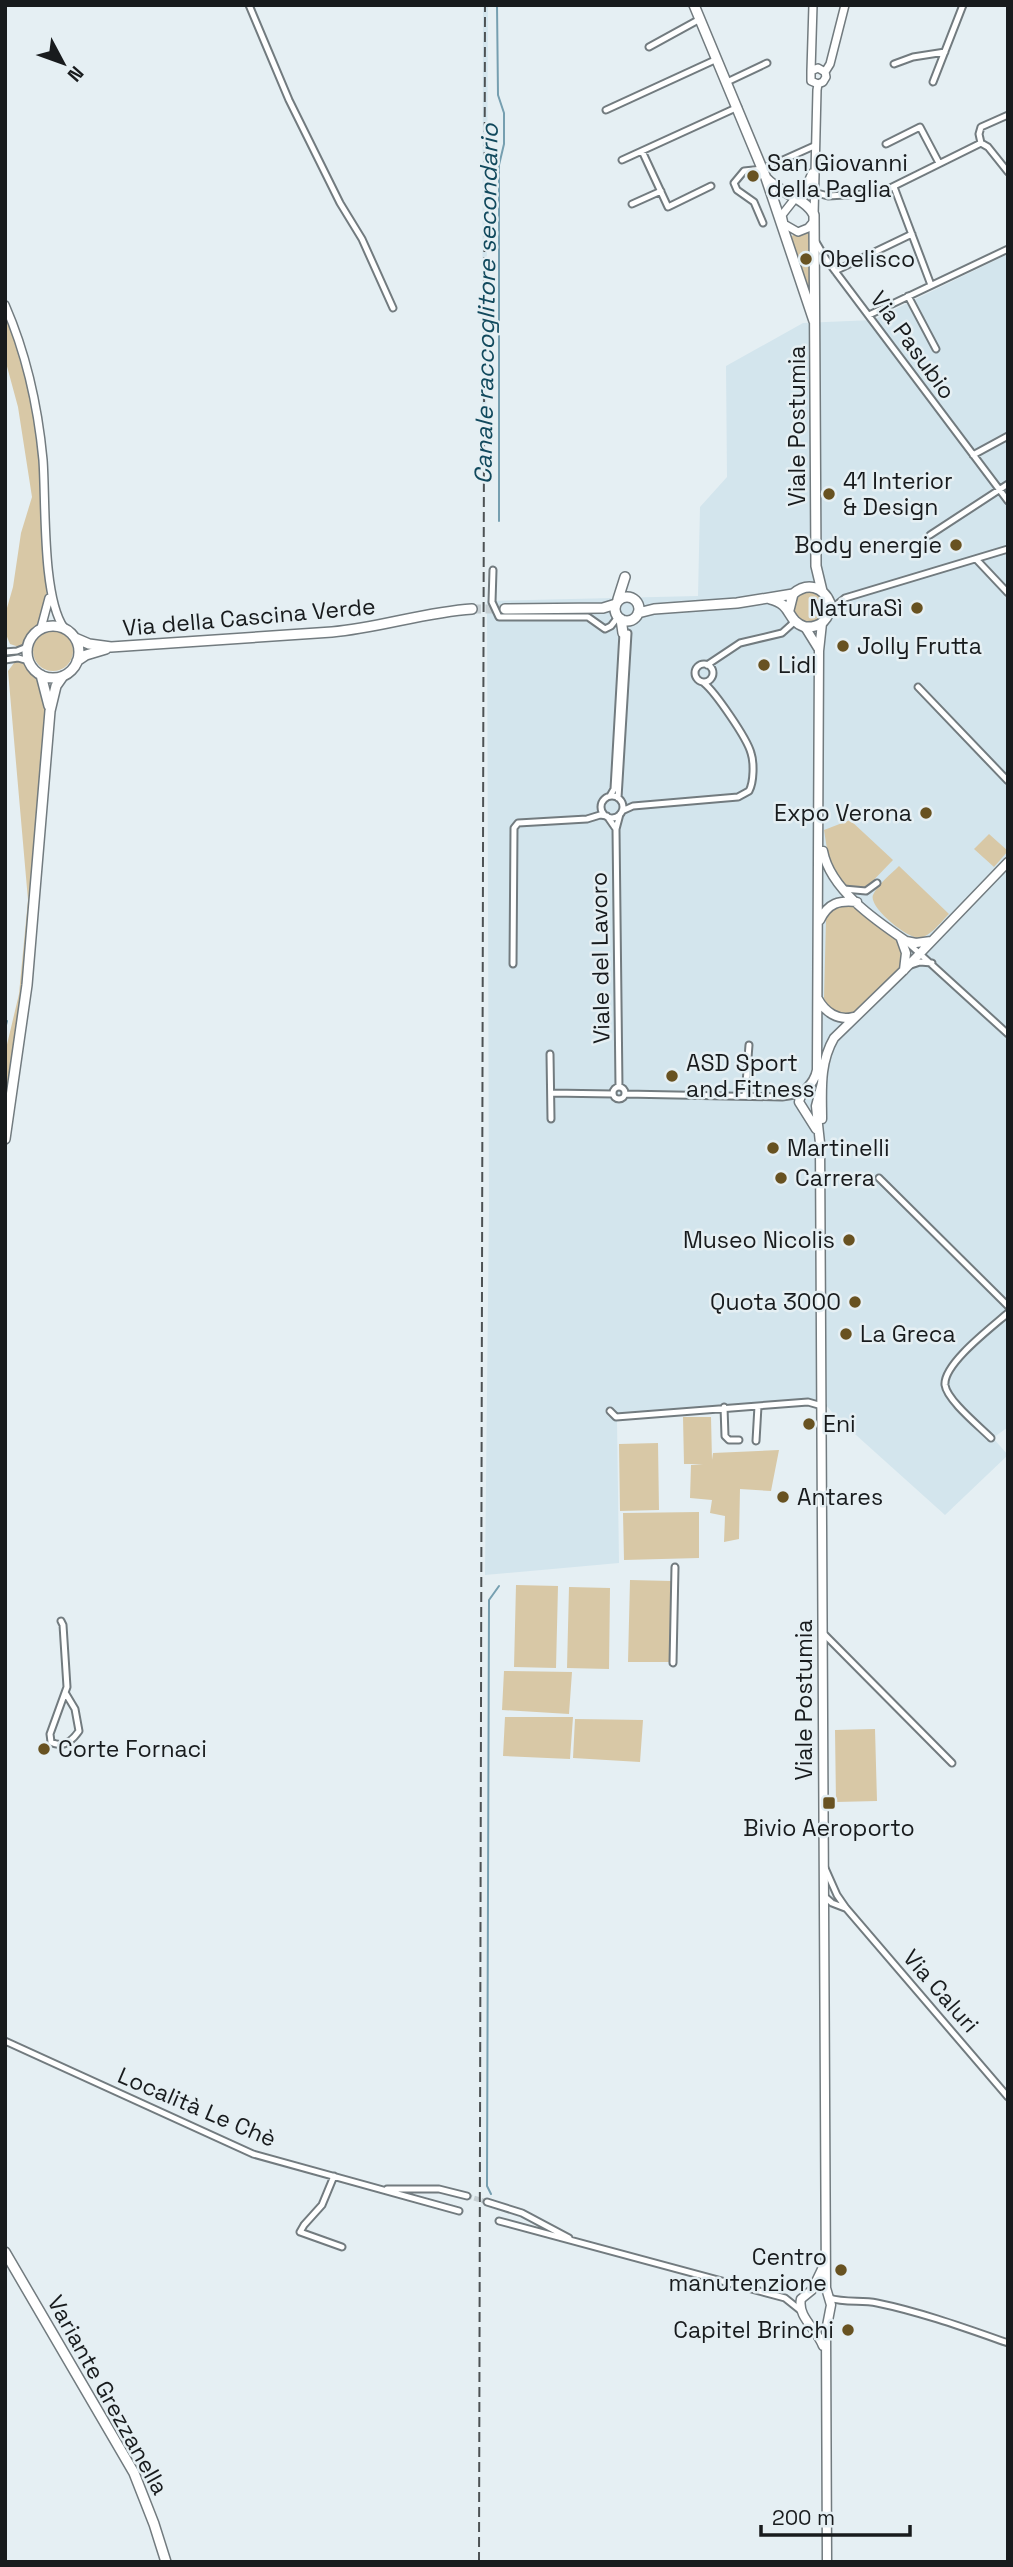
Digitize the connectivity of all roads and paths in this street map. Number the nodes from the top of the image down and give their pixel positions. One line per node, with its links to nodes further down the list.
1 (249, 5): 48 (street)
2 (694, 5): 6 (main road)
3 (813, 5): 12 (street)
4 (845, 5): 12 (street)
5 (963, 5): 8 (street)
6 (700, 19): 7 (street); 9 (main road)
7 (649, 47)
8 (945, 52): 11 (street); 14 (street)
9 (717, 59): 13 (main road); 17 (street)
10 (767, 64): 13 (street)
11 (894, 64)
12 (818, 70): 15 (street); 15 (street)
13 (727, 82): 16 (main road)
14 (933, 82)
15 (818, 84): 21 (street)
16 (738, 107): 22 (street); 27 (main road)
17 (606, 110)
18 (1008, 115): 19 (street)
19 (981, 143): 25 (street); 26 (street)
20 (886, 144): 25 (street)
21 (814, 146): 24 (street); 27 (street)
22 (642, 151): 23 (street); 32 (street)
23 (622, 160)
24 (814, 163): 30 (street); 33 (street)
25 (939, 163): 29 (street)
26 (1008, 172)
27 (764, 173): 31 (main road); 37 (main road); 38 (street)
28 (711, 186): 32 (street)
29 (894, 187): 33 (street); 39 (street)
30 (802, 189): 31 (street); 33 (street); 34 (street)
31 (779, 190): 34 (main road)
32 (660, 191): 35 (street)
33 (814, 192): 36 (street)
34 (794, 198): 36 (main road); 37 (street)
35 (632, 204)
36 (814, 218): 37 (street); 41 (main road, Viale Postumia)
37 (782, 220): 44 (main road)
38 (763, 223)
39 (912, 234): 42 (street); 45 (street)
40 (1008, 250): 45 (street)
41 (820, 257): 42 (street, Via Pasubio); 43 (main road, Viale Postumia)
42 (835, 271): 49 (street, Via Pasubio)
43 (816, 278): 44 (main road); 50 (main road, Viale Postumia)
44 (803, 285): 50 (main road)
45 (931, 285): 46 (street)
46 (908, 296): 49 (street); 51 (street)
47 (5, 304): 62 (street)
48 (393, 308)
49 (869, 315): 53 (street, Via Pasubio)
50 (816, 328): 60 (main road, Viale Postumia)
51 (936, 349)
52 (1008, 436): 53 (street)
53 (973, 455): 55 (street, Via Pasubio)
54 (1008, 484): 55 (street)
55 (999, 490): 56 (street, Via Pasubio); 57 (street)
56 (1008, 501)
57 (930, 535)
58 (1008, 549): 59 (street)
59 (976, 559): 65 (street); 67 (street)
60 (817, 566): 63 (main road, Viale Postumia); 64 (main road, Viale Postumia)
61 (493, 569): 73 (street)
62 (50, 587): 77 (street); 78 (street)
63 (805, 587): 64 (main road); 66 (main road)
64 (823, 592): 67 (street); 72 (main road)
65 (1008, 593)
66 (793, 594): 68 (main road); 74 (main road)
67 (845, 598): 72 (street)
68 (770, 599): 71 (main road); 74 (main road)
69 (472, 609): 82 (main road, Via della Cascina Verde)
70 (505, 609): 73 (main road)
71 (635, 609): 73 (main road); 73 (main road); 73 (main road); 79 (main road)
72 (830, 610): 75 (main road)
73 (618, 611): 79 (main road)
74 (791, 615): 76 (main road); 88 (street)
75 (822, 623): 76 (main road); 83 (main road)
76 (805, 627): 83 (main road)
77 (41, 628): 78 (main road); 81 (main road)
78 (65, 628): 80 (main road)
79 (625, 633): 97 (street); 98 (street)
80 (75, 639): 82 (main road); 87 (main road)
81 (27, 647): 84 (street); 86 (main road)
82 (111, 647): 87 (main road)
83 (819, 651): 104 (main road)
84 (5, 652)
85 (5, 660): 86 (street)
86 (29, 661): 89 (main road)
87 (77, 661): 90 (main road)
88 (710, 666): 91 (street); 92 (street)
89 (41, 675): 90 (main road); 95 (main road)
90 (63, 676): 95 (main road)
91 (712, 679): 92 (street); 94 (street)
92 (704, 683): 94 (street)
93 (918, 687): 96 (street)
94 (713, 692): 99 (street)
95 (50, 712): 133 (main road)
96 (1008, 781)
97 (610, 796): 98 (street); 100 (street)
98 (620, 799): 99 (street); 101 (street)
99 (633, 806): 101 (street)
100 (601, 807): 102 (street); 103 (street)
101 (621, 813): 102 (street); 105 (street, Viale del Lavoro)
102 (607, 816): 103 (street); 105 (street)
103 (593, 817): 115 (street)
104 (819, 828): 108 (main road); 110 (main road)
105 (616, 829): 123 (street, Viale del Lavoro)
106 (1008, 862): 112 (main road)
107 (877, 883): 108 (street)
108 (842, 888): 109 (main road)
109 (857, 902): 110 (main road); 111 (main road)
110 (819, 922): 117 (main road)
111 (903, 939): 112 (main road); 113 (street); 116 (main road)
112 (933, 940): 113 (main road); 114 (street)
113 (921, 953): 114 (street); 116 (main road)
114 (932, 963): 116 (street); 119 (street)
115 (513, 964)
116 (904, 970): 118 (main road)
117 (817, 996): 118 (main road); 125 (main road)
118 (856, 1015): 122 (main road)
119 (1008, 1034)
120 (749, 1045): 128 (street)
121 (550, 1054): 124 (street)
122 (822, 1083): 130 (main road, Viale Postumia); 134 (main road, Viale Postumia)
123 (619, 1087): 126 (street); 127 (street)
124 (551, 1093): 126 (street); 132 (street)
125 (804, 1093): 129 (street); 130 (main road); 131 (main road)
126 (613, 1094): 127 (street)
127 (625, 1094): 128 (street)
128 (746, 1096): 129 (street)
129 (782, 1097): 131 (street)
130 (817, 1101): 131 (main road); 134 (main road, Viale Postumia)
131 (802, 1107): 134 (main road, Viale Postumia)
132 (551, 1119)
133 (5, 1139)
134 (820, 1143): 139 (main road, Viale Postumia)
135 (879, 1178): 136 (street)
136 (1008, 1307)
137 (1008, 1312): 142 (street)
138 (758, 1406): 139 (street); 140 (street); 144 (street)
139 (822, 1406): 147 (main road, Viale Postumia)
140 (724, 1407): 141 (street); 143 (street)
141 (610, 1411)
142 (991, 1438)
143 (739, 1440)
144 (755, 1441)
145 (675, 1567): 148 (street)
146 (61, 1621): 149 (street)
147 (823, 1633): 150 (street); 151 (main road, Viale Postumia)
148 (673, 1663)
149 (66, 1693): 149 (street)
150 (952, 1763)
151 (824, 1865): 152 (street, Via Caluri); 153 (main road, Viale Postumia)
152 (837, 1895): 153 (street); 155 (street, Via Caluri)
153 (824, 1896): 154 (street); 156 (main road, Viale Postumia)
154 (838, 1906): 155 (street); 156 (street)
155 (846, 1908): 158 (street, Via Caluri)
156 (824, 1922): 168 (main road, Viale Postumia)
157 (5, 2041): 159 (street, Località Le Chè)
158 (1008, 2097)
159 (334, 2176): 160 (street, Località Le Chè); 165 (street)
160 (381, 2189): 161 (street, Località Le Chè); 163 (street, Località Le Chè)
161 (467, 2196)
162 (486, 2202): 166 (street)
163 (459, 2211)
164 (499, 2221): 166 (street)
165 (342, 2247)
166 (592, 2247): 171 (street)
167 (5, 2252): 178 (main road, Variante Grezzanella)
168 (827, 2258): 169 (main road, Viale Postumia); 170 (main road, Viale Postumia)
169 (808, 2292): 170 (main road); 171 (street); 173 (main road, Viale Postumia)
170 (827, 2296): 172 (street); 174 (main road, Viale Postumia)
171 (785, 2298): 173 (street)
172 (844, 2302): 174 (street); 176 (street)
173 (800, 2310): 175 (main road)
174 (829, 2314): 175 (main road); 177 (main road, Viale Postumia)
175 (807, 2320): 177 (main road)
176 (1008, 2343)
177 (827, 2355): 179 (main road, Viale Postumia)
178 (166, 2562)
179 (827, 2562)

